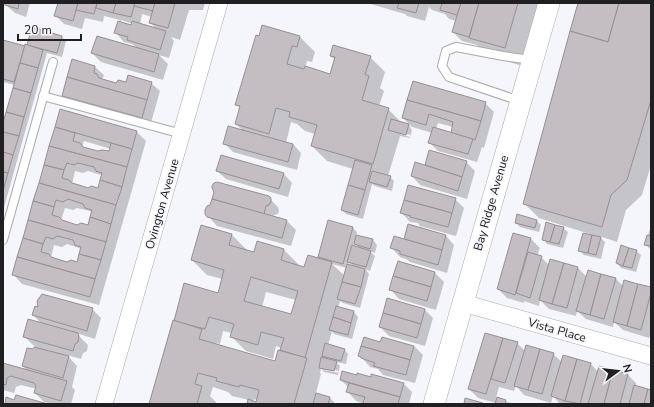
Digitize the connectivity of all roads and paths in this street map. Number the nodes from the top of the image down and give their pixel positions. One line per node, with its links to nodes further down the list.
1 (219, 3): 7 (street, Ovington Avenue)
2 (549, 3): 3 (street, Bay Ridge Avenue)
3 (532, 61): 6 (street, Bay Ridge Avenue); 6 (lane)
4 (53, 62): 5 (lane)
5 (43, 96): 7 (lane); 8 (lane)
6 (520, 101): 9 (street, Bay Ridge Avenue)
7 (182, 134): 11 (street, Ovington Avenue)
8 (3, 240)
9 (463, 303): 10 (street, Vista Place); 12 (street, Bay Ridge Avenue)
10 (651, 356)
11 (104, 404)
12 (434, 404)

